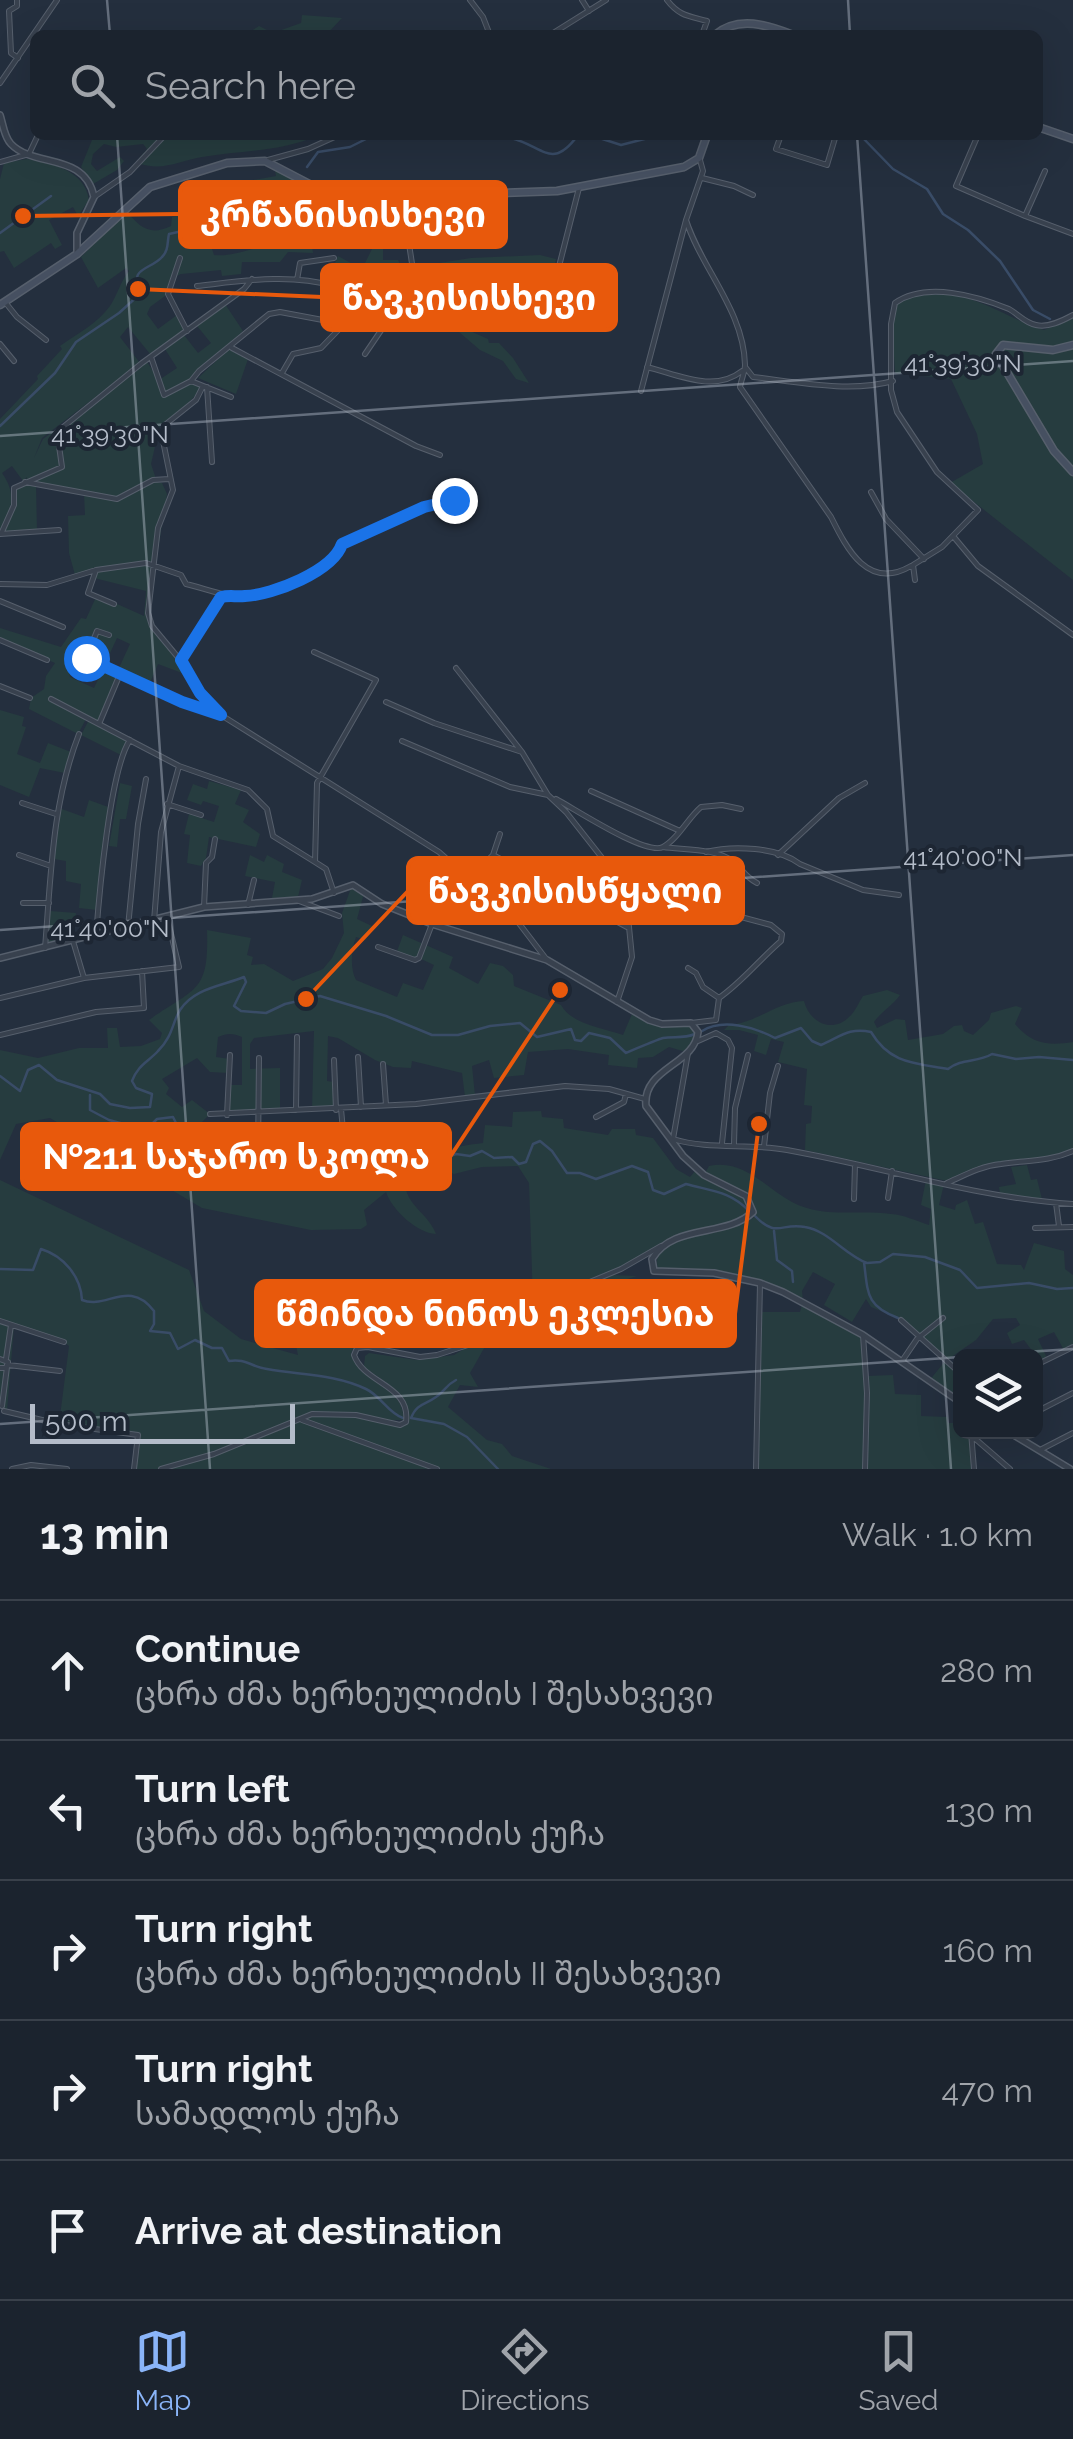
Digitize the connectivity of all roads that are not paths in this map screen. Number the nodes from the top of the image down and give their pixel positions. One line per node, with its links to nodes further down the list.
1 (16, 0): 15 (street)
2 (57, 0): 8 (street)
3 (470, 0): 9 (street)
4 (582, 0): 7 (street)
5 (606, 0): 7 (street)
6 (667, 0): 11 (street)
7 (589, 11): 10 (street)
8 (37, 30)
9 (488, 30)
10 (558, 30)
11 (704, 30)
12 (722, 30): 13 (main road)
13 (778, 30)
14 (30, 40): 15 (street)
15 (18, 58): 16 (street)
16 (0, 83)
17 (0, 115): 27 (street)
18 (1043, 129): 19 (main road)
19 (1073, 139)
20 (36, 140): 27 (street)
21 (160, 140): 35 (street)
22 (328, 140): 29 (street)
23 (706, 140): 28 (main road)
24 (779, 140): 25 (street)
25 (834, 140)
26 (976, 140): 37 (street)
27 (29, 154): 30 (street); 35 (street)
28 (700, 158): 32 (street); 33 (main road)
29 (265, 161): 36 (main road); 44 (main road)
30 (0, 162)
31 (1045, 171): 37 (street)
32 (701, 178): 34 (street); 39 (street)
33 (579, 188): 36 (main road); 54 (street)
34 (754, 195)
35 (94, 197): 44 (street)
36 (386, 198): 38 (street)
37 (1025, 216): 41 (street)
38 (403, 220): 40 (street); 42 (street)
39 (686, 220): 63 (street); 64 (street)
40 (230, 234)
41 (1073, 234)
42 (410, 240): 43 (street); 51 (street)
43 (367, 244)
44 (77, 254): 50 (main road)
45 (180, 258): 55 (street)
46 (334, 258): 48 (street)
47 (252, 279): 48 (street); 49 (street); 55 (street)
48 (297, 280): 51 (street)
49 (198, 286)
50 (2, 304): 56 (street)
51 (384, 313): 53 (street); 60 (street)
52 (1073, 316): 67 (street)
53 (344, 324): 59 (street); 65 (street)
54 (542, 329)
55 (188, 331): 61 (street)
56 (46, 340)
57 (0, 344): 62 (street)
58 (1073, 345): 73 (main road)
59 (231, 347): 65 (street); 66 (street)
60 (365, 354)
61 (151, 357): 66 (street); 75 (street)
62 (14, 361)
63 (648, 367): 64 (street); 69 (street)
64 (746, 368): 67 (street); 83 (street)
65 (282, 374): 71 (street)
66 (191, 381): 68 (street)
67 (892, 381): 80 (street)
68 (205, 387): 70 (street); 72 (street); 74 (street)
69 (641, 391)
70 (230, 396)
71 (440, 456)
72 (212, 462)
73 (1073, 472)
74 (168, 479): 75 (street); 82 (street)
75 (25, 482): 79 (street)
76 (870, 492): 81 (street)
77 (454, 500): 87 (street)
78 (58, 530): 79 (street)
79 (0, 534)
80 (953, 536): 81 (street); 91 (street)
81 (924, 559): 83 (street)
82 (154, 564): 84 (street); 87 (street); 96 (street)
83 (913, 565): 85 (street)
84 (96, 570): 86 (street); 89 (street)
85 (915, 580)
86 (0, 584)
87 (230, 595): 96 (street)
88 (0, 601): 90 (street)
89 (114, 604)
90 (63, 626)
91 (1073, 635)
92 (109, 636): 98 (street)
93 (0, 640): 95 (street)
94 (314, 652): 111 (street)
95 (47, 660)
96 (181, 660): 103 (street)
97 (456, 668): 108 (street)
98 (120, 674): 103 (street); 104 (street)
99 (0, 686): 100 (street)
100 (30, 698)
101 (51, 699): 104 (street)
102 (386, 702): 108 (street)
103 (221, 715): 111 (street)
104 (99, 724): 106 (street)
105 (80, 734): 118 (street)
106 (130, 740): 109 (street); 147 (street)
107 (402, 741): 114 (street)
108 (522, 752): 114 (street)
109 (179, 766): 116 (street); 128 (street)
110 (146, 779): 146 (street)
111 (322, 779): 128 (street); 130 (street)
112 (866, 783): 126 (street)
113 (590, 792): 120 (street)
114 (548, 795): 123 (street); 145 (street)
115 (22, 804): 118 (street)
116 (167, 804): 119 (street); 143 (street)
117 (741, 808): 120 (street)
118 (56, 814): 129 (street)
119 (202, 815)
120 (680, 831): 123 (street)
121 (500, 834): 127 (street)
122 (215, 839): 140 (street)
123 (663, 847): 124 (street)
124 (706, 852): 126 (street); 132 (street)
125 (19, 854): 129 (street)
126 (778, 854): 134 (street)
127 (494, 855): 130 (street); 145 (street)
128 (315, 862): 133 (street)
129 (51, 866): 138 (street)
130 (470, 878): 152 (street)
131 (254, 880): 139 (street)
132 (757, 883)
133 (334, 893): 135 (street); 144 (street)
134 (899, 895)
135 (298, 901): 139 (street); 141 (street)
136 (720, 902): 157 (street)
137 (23, 903): 138 (street)
138 (49, 903): 150 (street)
139 (248, 904): 140 (street)
140 (204, 907): 142 (street)
141 (339, 916)
142 (167, 917): 143 (street); 154 (street)
143 (154, 921): 146 (street)
144 (432, 924): 149 (street); 152 (street)
145 (628, 927): 158 (street)
146 (128, 928): 147 (street)
147 (96, 936): 148 (street)
148 (72, 941): 150 (street); 155 (street)
149 (378, 947)
150 (45, 948): 151 (street)
151 (0, 958)
152 (547, 960): 158 (street)
153 (688, 968): 157 (street)
154 (142, 971): 155 (street); 160 (street)
155 (84, 978): 156 (street)
156 (0, 998)
157 (719, 998): 159 (street)
158 (617, 1003): 159 (street)
159 (692, 1022): 162 (street)
160 (0, 1036)
161 (297, 1036): 175 (street)
162 (698, 1040): 163 (street); 182 (street)
163 (688, 1053): 172 (street); 181 (street)
164 (230, 1055): 179 (street)
165 (748, 1055): 183 (street)
166 (358, 1057): 174 (street)
167 (258, 1058): 177 (street)
168 (334, 1060): 176 (street)
169 (384, 1064): 173 (street)
170 (778, 1066): 184 (street)
171 (626, 1094): 172 (street); 173 (street); 180 (street)
172 (645, 1099): 181 (street)
173 (386, 1105): 174 (street)
174 (361, 1107): 176 (street)
175 (296, 1110): 176 (street); 177 (street)
176 (338, 1110): 185 (street)
177 (257, 1112): 179 (street); 187 (street)
178 (210, 1114): 179 (street)
179 (227, 1115)
180 (596, 1116)
181 (673, 1139): 182 (street); 198 (street)
182 (722, 1144): 183 (street)
183 (734, 1144): 184 (street)
184 (764, 1146): 188 (street)
185 (344, 1151)
186 (1073, 1151): 190 (street)
187 (258, 1153)
188 (855, 1164): 189 (street); 192 (street)
189 (892, 1171): 190 (street); 191 (street)
190 (948, 1183): 193 (street)
191 (888, 1198)
192 (854, 1200)
193 (1056, 1203): 194 (street); 195 (street)
194 (1073, 1204)
195 (1059, 1226): 196 (street); 197 (street)
196 (1073, 1227)
197 (1035, 1228)
198 (660, 1246): 199 (street); 220 (street)
199 (760, 1283): 205 (street); 231 (street)
200 (943, 1318): 206 (street)
201 (901, 1320): 206 (street)
202 (0, 1321): 203 (street); 204 (street)
203 (11, 1324): 207 (street); 209 (street)
204 (0, 1329)
205 (864, 1334): 210 (street); 232 (street)
206 (920, 1337): 210 (street); 212 (street)
207 (64, 1342)
208 (1073, 1347): 211 (street)
209 (5, 1362): 213 (street); 214 (street); 217 (street)
210 (902, 1362): 216 (street)
211 (1043, 1362)
212 (953, 1367)
213 (0, 1368)
214 (60, 1370)
215 (1073, 1393): 218 (street)
216 (953, 1397)
217 (2, 1407): 219 (street); 228 (street)
218 (1043, 1408)
219 (0, 1417)
220 (297, 1420): 229 (street); 230 (street)
221 (1073, 1433): 225 (street)
222 (971, 1439): 233 (street)
223 (977, 1439): 234 (street)
224 (1021, 1439): 225 (street)
225 (1040, 1450): 235 (street)
226 (12, 1469): 227 (street)
227 (67, 1469)
228 (134, 1469)
229 (161, 1469)
230 (437, 1469)
231 (756, 1469)
232 (864, 1469)
233 (974, 1469)
234 (1010, 1469)
235 (1070, 1469)

